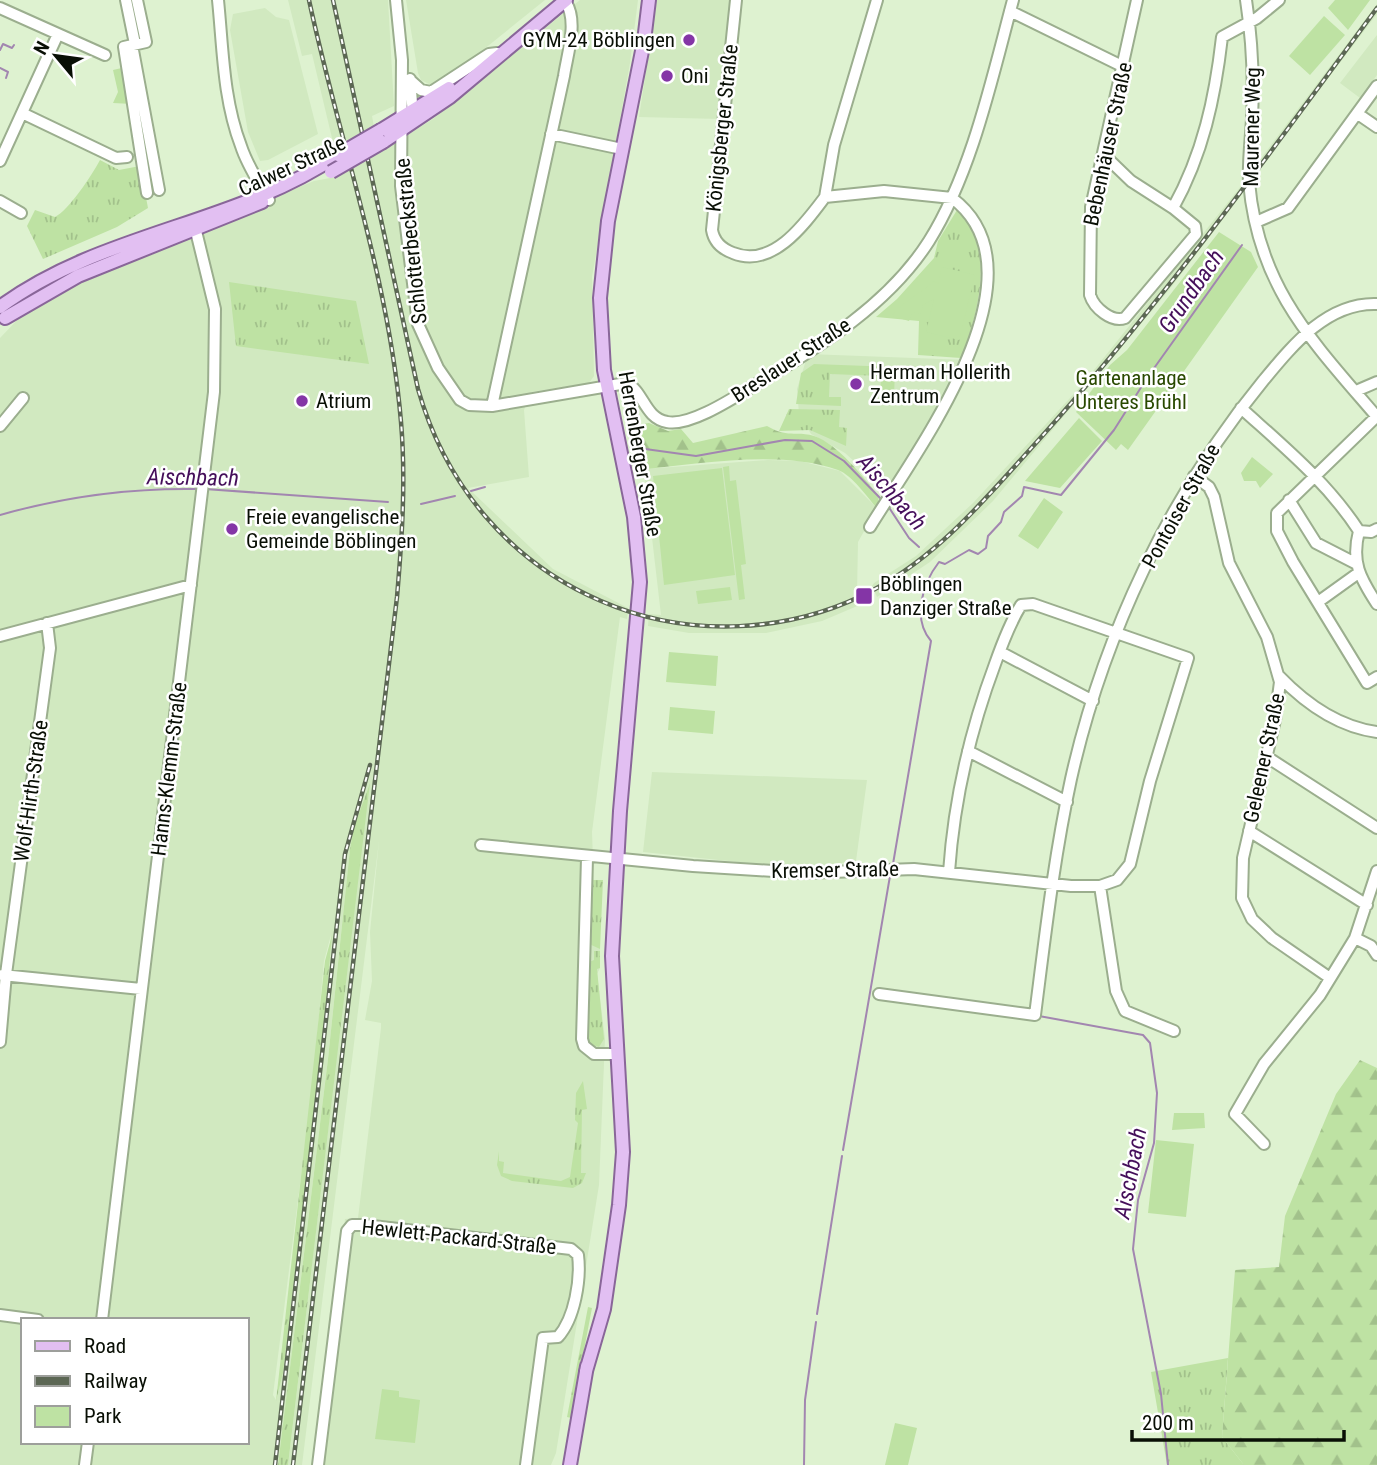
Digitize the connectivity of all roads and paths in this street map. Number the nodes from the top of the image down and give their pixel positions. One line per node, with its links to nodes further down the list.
1 (126, 0): 17 (street)
2 (137, 0): 17 (street)
3 (218, 0): 38 (street)
4 (396, 0): 20 (street)
5 (559, 0): 18 (main road, Calwer Straße)
6 (566, 0): 28 (main road, Calwer Straße); 29 (street)
7 (647, 0): 31 (main road, Herrenberger Straße)
8 (736, 0): 39 (street, Königsberger Straße)
9 (877, 0): 39 (street)
10 (1138, 0): 21 (street, Bebenhäuser Straße)
11 (1246, 0): 15 (street, Maurener Weg)
12 (1279, 0): 15 (street)
13 (1012, 5): 21 (street, Breslauer Straße); 40 (street, Breslauer Straße)
14 (0, 8): 16 (street)
15 (1250, 22): 42 (street); 44 (street, Maurener Weg)
16 (58, 34): 19 (street); 24 (street)
17 (134, 45): 36 (street); 37 (street)
18 (497, 53): 22 (street, Calwer Straße); 25 (main road, Calwer Straße)
19 (105, 55)
20 (402, 60): 22 (street); 25 (street)
21 (1124, 67): 32 (street, Bebenhäuser Straße)
22 (411, 81): 25 (street)
23 (1377, 86): 26 (street)
24 (22, 113): 33 (street); 34 (street)
25 (408, 114): 28 (street, Schlotterbeckstraße); 30 (main road, Calwer Straße)
26 (1358, 114): 27 (street); 44 (street)
27 (1377, 127)
28 (401, 131): 30 (main road, Calwer Straße); 53 (street, Schlotterbeckstraße)
29 (551, 134): 31 (street); 53 (street)
30 (382, 136): 35 (main road, Calwer Straße, bridge); 35 (main road, Calwer Straße, bridge)
31 (619, 149): 50 (main road, Herrenberger Straße)
32 (1103, 154): 42 (street); 42 (street, Bebenhäuser Straße)
33 (127, 157)
34 (0, 161)
35 (332, 163): 38 (street, Calwer Straße); 38 (main road, Calwer Straße)
36 (159, 190)
37 (147, 193)
38 (268, 193): 45 (main road, Calwer Straße)
39 (825, 197): 40 (street)
40 (952, 198): 50 (street, Breslauer Straße); 60 (street)
41 (0, 201): 43 (street)
42 (1173, 208)
43 (21, 213)
44 (1256, 222): 48 (street, Maurener Weg)
45 (194, 225): 47 (main road, Calwer Straße); 64 (street, Hanns-Klemm-Straße)
46 (1377, 304): 48 (street)
47 (2, 312)
48 (1305, 333): 51 (street, Maurener Weg); 54 (street, Pontoiser Straße)
49 (1377, 382): 51 (street)
50 (607, 386): 53 (street, Schlotterbeckstraße); 82 (main road, Herrenberger Straße)
51 (1356, 391): 55 (street, Maurener Weg)
52 (23, 398): 56 (street)
53 (492, 406)
54 (1241, 408): 57 (street); 58 (street, Pontoiser Straße)
55 (1377, 417): 57 (street)
56 (0, 426)
57 (1314, 474): 59 (street); 62 (street)
58 (1194, 476): 68 (street, Pontoiser Straße); 71 (street, Geleener Straße)
59 (1289, 500): 63 (street); 65 (street)
60 (870, 527)
61 (1377, 529): 62 (street)
62 (1359, 531): 63 (street)
63 (1356, 568): 65 (street); 66 (street)
64 (191, 585): 67 (street); 92 (street, Hanns-Klemm-Straße)
65 (1318, 601): 72 (street)
66 (1377, 603)
67 (47, 623): 69 (street); 90 (street, Wolf-Hirth-Straße)
68 (1118, 632): 70 (street); 73 (street, Pontoiser Straße); 86 (street)
69 (0, 636)
70 (1000, 652): 73 (street); 75 (street)
71 (1279, 676): 74 (street); 76 (street, Geleener Straße)
72 (1377, 677)
73 (1093, 701): 77 (street, Pontoiser Straße)
74 (1377, 732)
75 (968, 751): 77 (street); 84 (street)
76 (1267, 757): 78 (street); 79 (street, Geleener Straße)
77 (1067, 802): 85 (street, Pontoiser Straße)
78 (1377, 828)
79 (1249, 831): 87 (street); 91 (street, Geleener Straße)
80 (481, 845): 81 (street)
81 (587, 858): 82 (street); 96 (street)
82 (617, 860): 84 (street, Kremser Straße); 96 (main road, Herrenberger Straße)
83 (1377, 871): 87 (street)
84 (949, 872): 85 (street, Kremser Straße)
85 (1053, 885): 86 (street, Kremser Straße); 93 (street, Pontoiser Straße)
86 (1100, 886): 94 (street)
87 (1367, 905): 88 (street)
88 (1355, 938): 89 (street); 91 (street)
89 (1377, 955)
90 (2, 973): 92 (street); 95 (street, Wolf-Hirth-Straße)
91 (1330, 978): 97 (street)
92 (141, 989): 100 (street, Hanns-Klemm-Straße)
93 (879, 994)
94 (1174, 1031)
95 (0, 1042)
96 (618, 1054): 105 (main road, Herrenberger Straße)
97 (1264, 1143)
98 (0, 1315): 99 (street)
99 (23, 1318)
100 (102, 1318)
101 (88, 1444): 102 (street)
102 (85, 1465)
103 (318, 1465): 104 (street, Hewlett-Packard-Straße)
104 (526, 1465)
105 (570, 1465)

